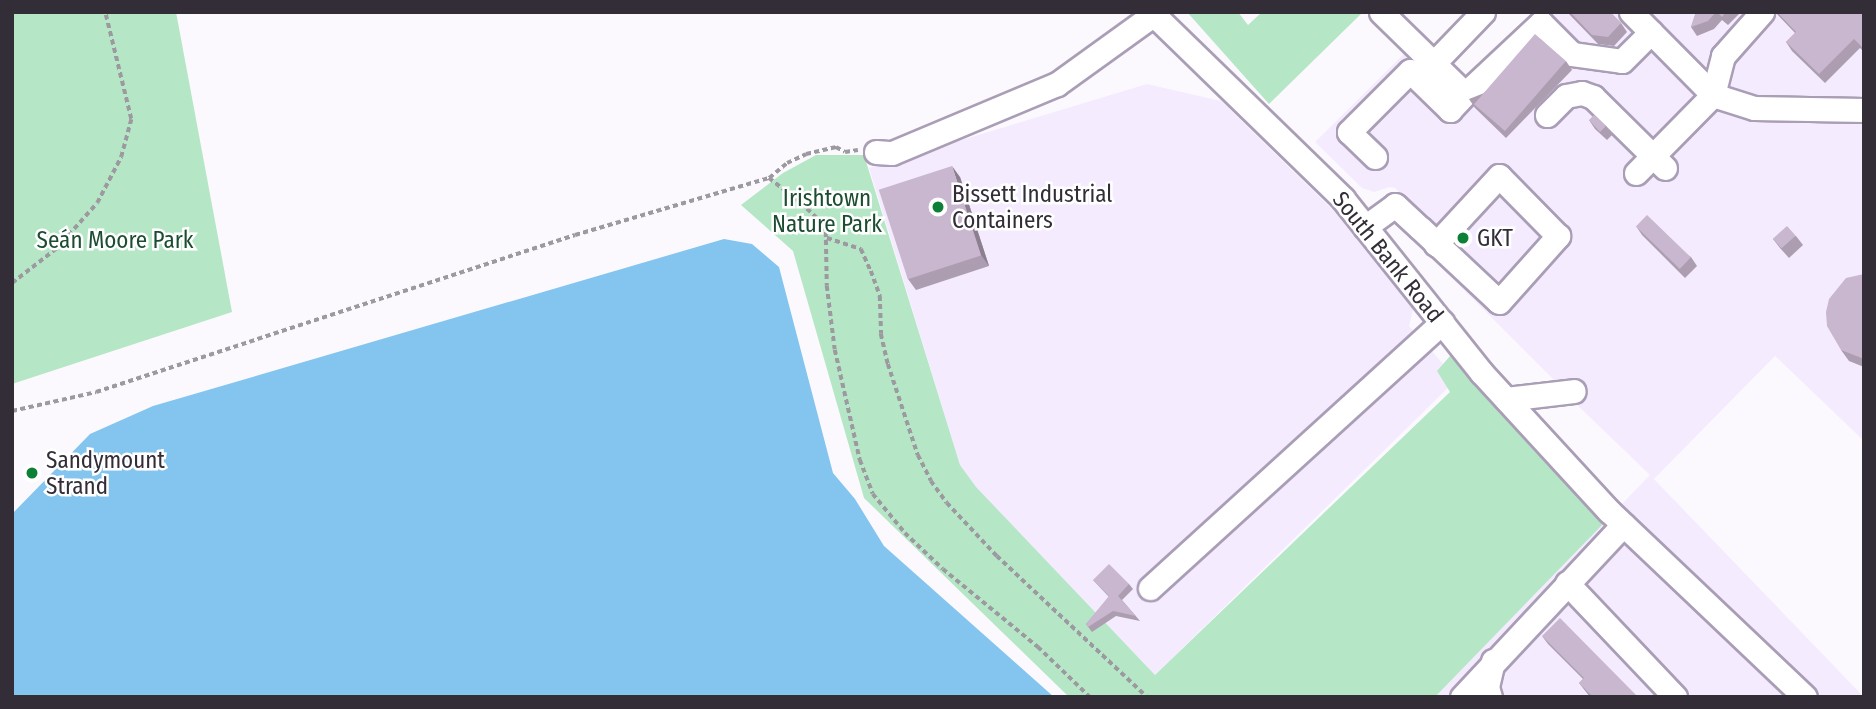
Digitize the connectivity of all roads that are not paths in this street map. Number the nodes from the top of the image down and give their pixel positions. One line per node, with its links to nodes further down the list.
1 (1381, 12): 7 (street)
2 (1483, 12): 7 (street)
3 (1630, 12): 6 (street)
4 (1762, 12): 9 (street)
5 (1154, 13): 12 (street); 16 (street, South Bank Road)
6 (1650, 32): 8 (street); 9 (street)
7 (1433, 64): 8 (street)
8 (1465, 94): 13 (street)
9 (1713, 95): 10 (street); 14 (street)
10 (1864, 110)
11 (1547, 115): 14 (street)
12 (876, 152)
13 (1375, 158)
14 (1659, 162): 15 (street)
15 (1636, 173)
16 (1365, 227): 17 (street); 18 (street, South Bank Road)
17 (1436, 244): 17 (street)
18 (1442, 323): 20 (street, South Bank Road); 23 (street)
19 (1574, 391): 20 (street)
20 (1506, 399): 21 (street, South Bank Road)
21 (1618, 520): 22 (street); 28 (street, South Bank Road)
22 (1566, 583): 24 (street); 27 (street)
23 (1150, 588)
24 (1493, 660): 25 (street); 26 (street)
25 (1462, 697)
26 (1490, 697)
27 (1675, 697)
28 (1805, 697)

